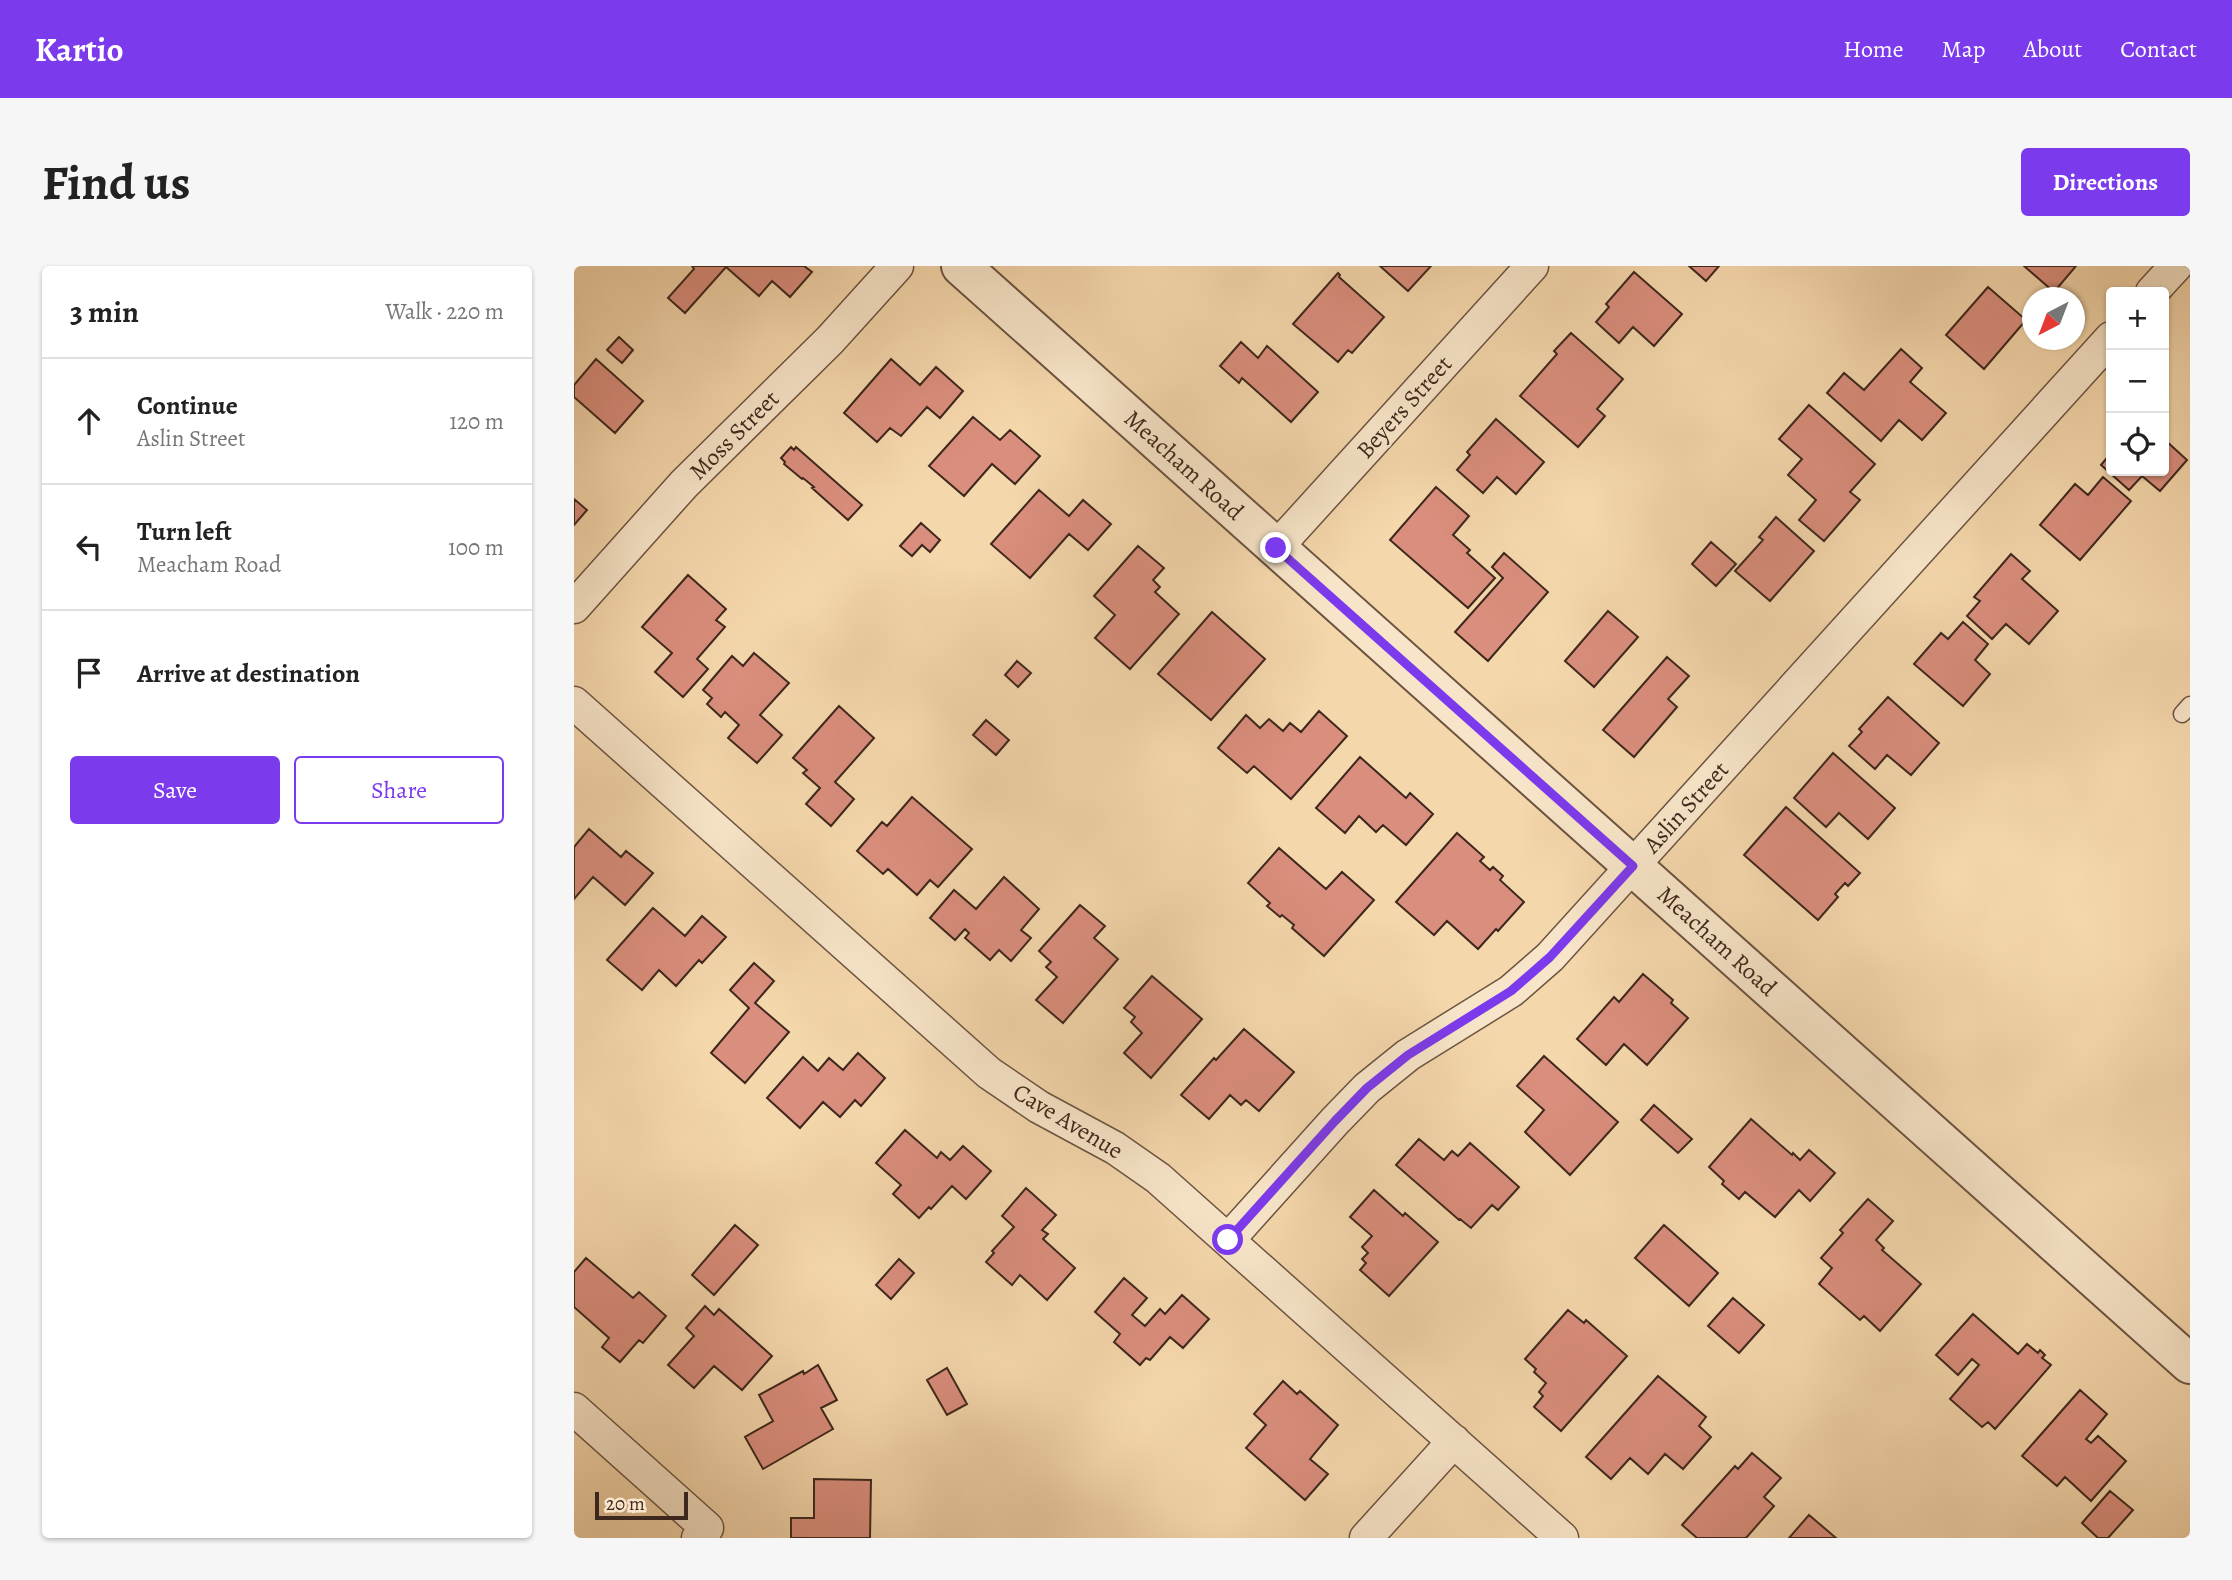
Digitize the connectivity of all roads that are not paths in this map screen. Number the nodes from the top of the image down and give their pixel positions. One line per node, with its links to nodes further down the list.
1 (897, 266): 8 (street, Moss Street)
2 (961, 266): 7 (street, Meacham Road)
3 (1532, 266): 7 (street, Beyers Street)
4 (2176, 266): 5 (street)
5 (2157, 287)
6 (2106, 344): 10 (street, Aslin Street)
7 (1276, 548): 10 (street, Meacham Road)
8 (574, 607)
9 (574, 703): 11 (street, Cave Avenue)
10 (1633, 866): 11 (street, Aslin Street); 12 (street, Meacham Road)
11 (1228, 1240): 14 (street, Cave Avenue)
12 (2190, 1364)
13 (574, 1409): 15 (street)
14 (1454, 1441): 16 (street); 17 (street, Cave Avenue)
15 (702, 1533)
16 (1366, 1538)
17 (1562, 1538)

